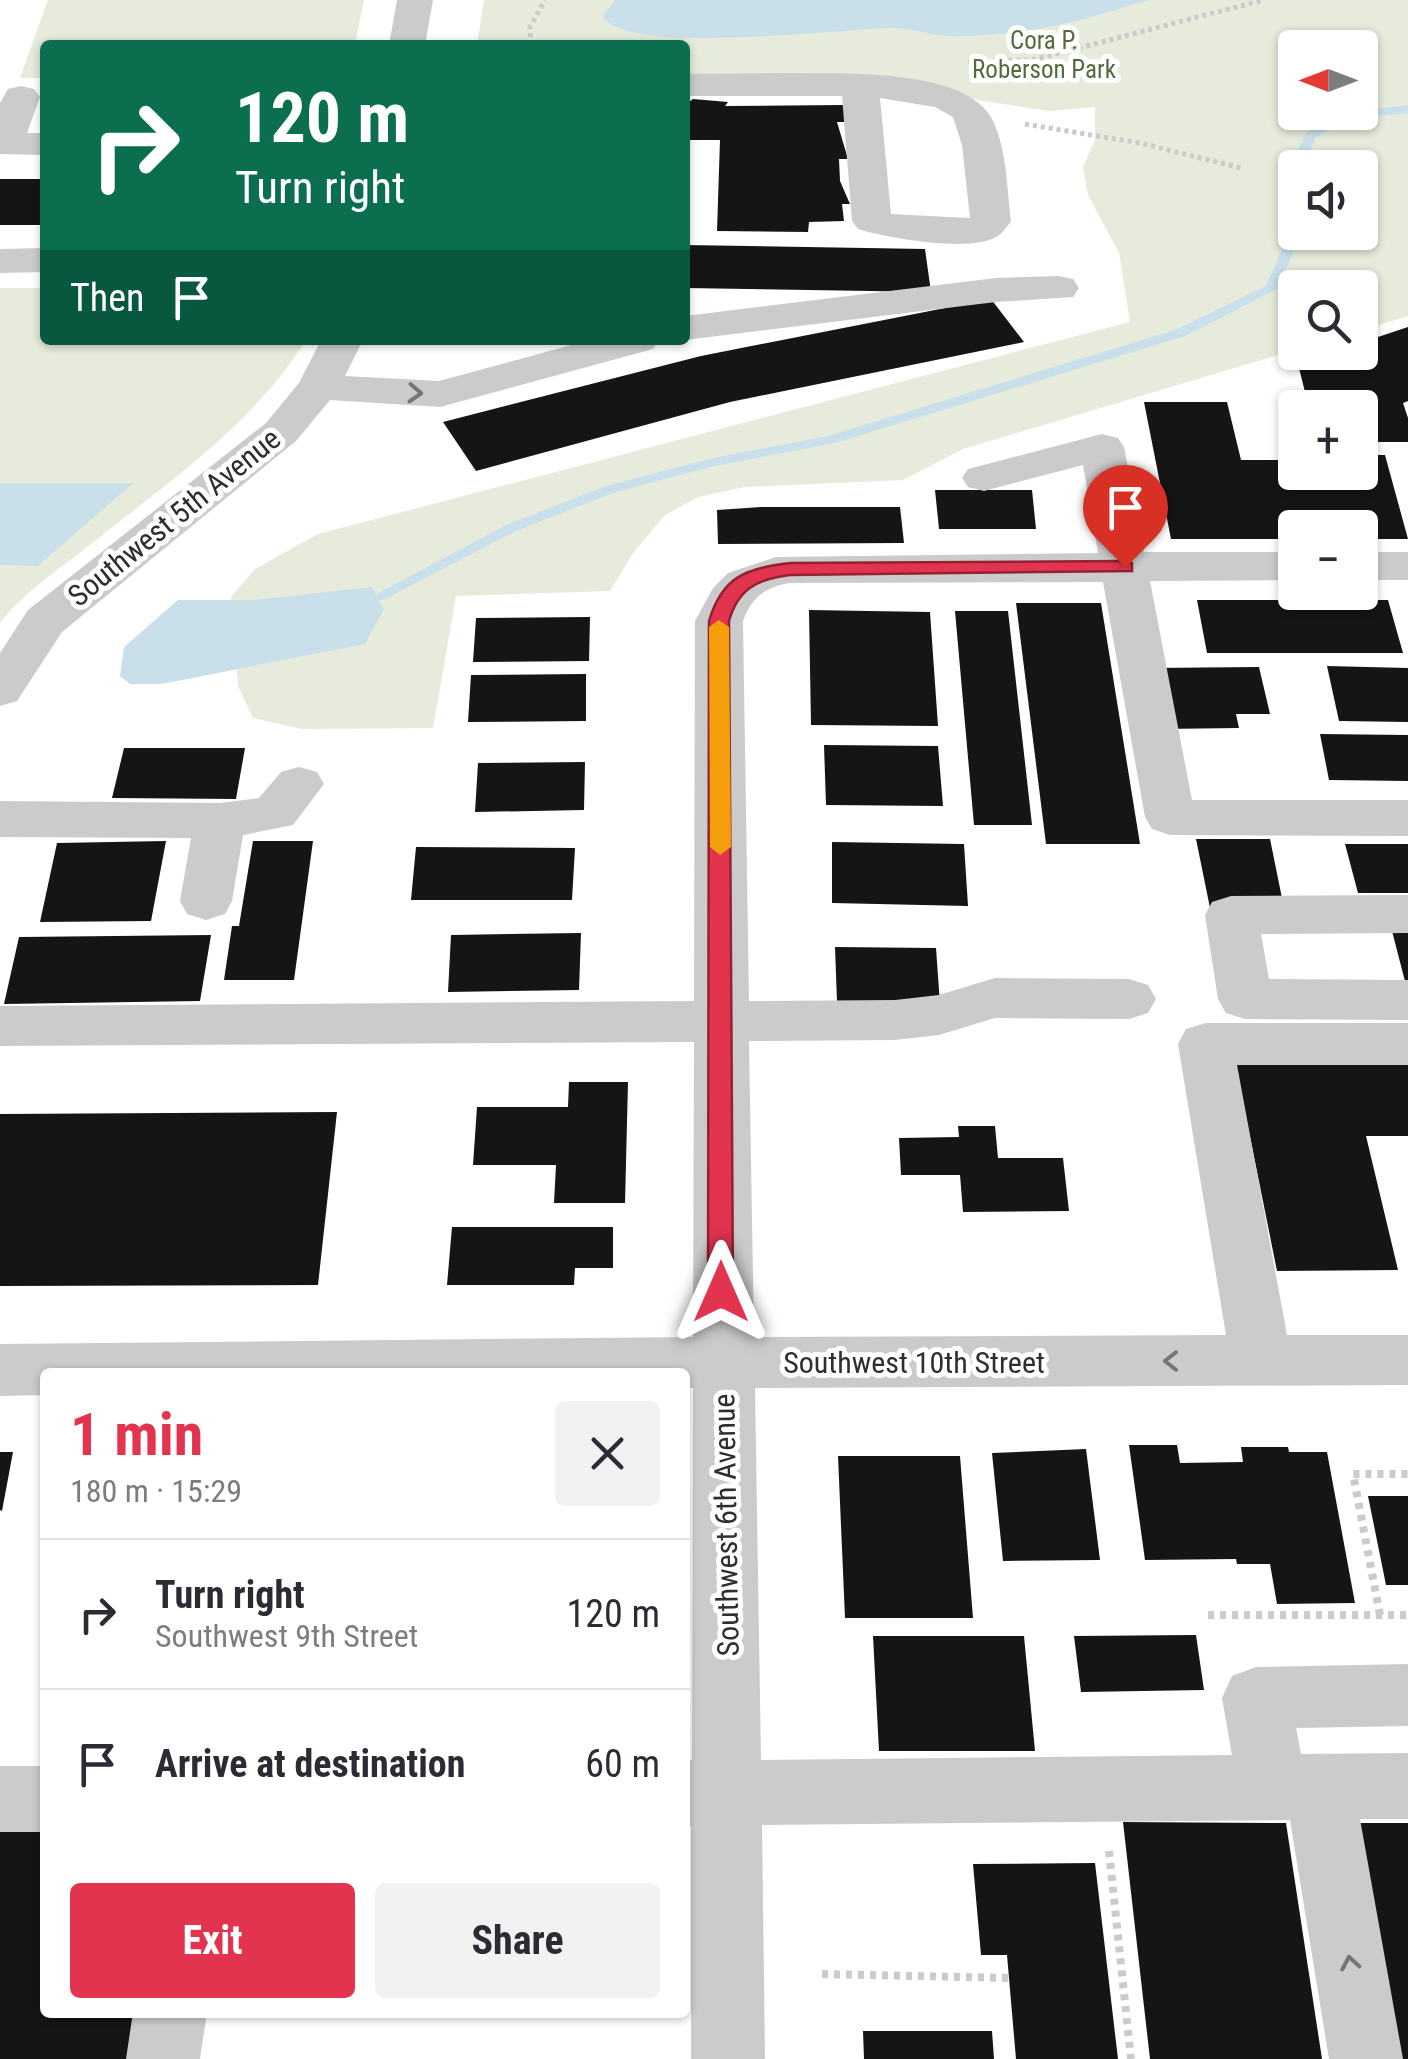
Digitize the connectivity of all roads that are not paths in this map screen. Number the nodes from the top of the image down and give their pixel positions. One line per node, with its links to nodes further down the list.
1 (415, 0): 2 (street)
2 (408, 40)
3 (690, 85): 4 (street)
4 (860, 86): 4 (street)
5 (22, 97): 6 (street)
6 (40, 144)
7 (40, 260): 8 (street)
8 (0, 261)
9 (1059, 288): 10 (street)
10 (690, 327)
11 (339, 345): 14 (street, Southwest 5th Avenue)
12 (602, 345): 13 (street)
13 (516, 357): 14 (street, one-way to 13)
14 (318, 387): 20 (street, Southwest 5th Avenue)
15 (984, 478): 19 (street)
16 (1278, 566): 19 (street)
17 (1378, 566): 18 (street)
18 (1408, 566)
19 (1125, 567): 22 (street); 29 (street, Southwest 6th Avenue)
20 (0, 690)
21 (299, 784): 24 (street)
22 (1408, 818)
23 (0, 819): 24 (street)
24 (220, 821): 25 (street)
25 (206, 901)
26 (1408, 914): 28 (street)
27 (1129, 999): 29 (street)
28 (1408, 1000)
29 (721, 1020): 30 (street); 34 (street, Southwest 6th Avenue)
30 (0, 1026)
31 (1408, 1044): 33 (street)
32 (1408, 1360): 33 (street, Southwest 10th Street)
33 (1261, 1361): 34 (street, Southwest 10th Street, one-way to 34)
34 (723, 1363): 35 (street, Southwest 10th Street); 41 (street, Southwest 6th Avenue)
35 (207, 1368)
36 (0, 1370): 37 (street, Southwest 10th Street)
37 (40, 1370)
38 (1408, 1695): 40 (street)
39 (1408, 1786): 40 (street)
40 (1295, 1787): 41 (street); 47 (street, one-way to 40)
41 (707, 1792): 46 (street, Southwest 6th Avenue)
42 (0, 1799): 43 (street)
43 (40, 1799)
44 (169, 2018): 45 (street)
45 (164, 2059)
46 (728, 2059)
47 (1366, 2059)

